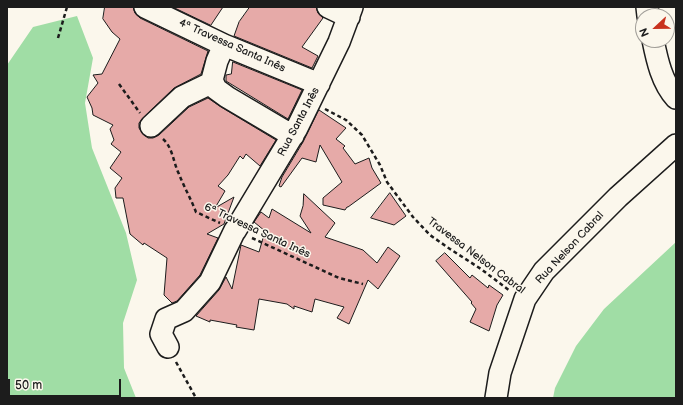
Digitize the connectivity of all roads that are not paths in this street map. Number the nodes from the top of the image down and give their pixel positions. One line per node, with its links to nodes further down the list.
1 (145, 7): 4 (street, 4ª Travessa Santa Inês)
2 (328, 7): 3 (street)
3 (351, 12): 7 (street, Rua Santa Inês)
4 (224, 45): 6 (street); 7 (street, 4ª Travessa Santa Inês)
5 (655, 48): 8 (street)
6 (213, 82): 9 (street); 10 (street)
7 (315, 92): 10 (street, Rua Santa Inês)
8 (676, 98)
9 (151, 126)
10 (293, 136): 12 (street, Rua Santa Inês)
11 (676, 145): 13 (street, Rua Nelson Cabral)
12 (168, 346)
13 (496, 398)

